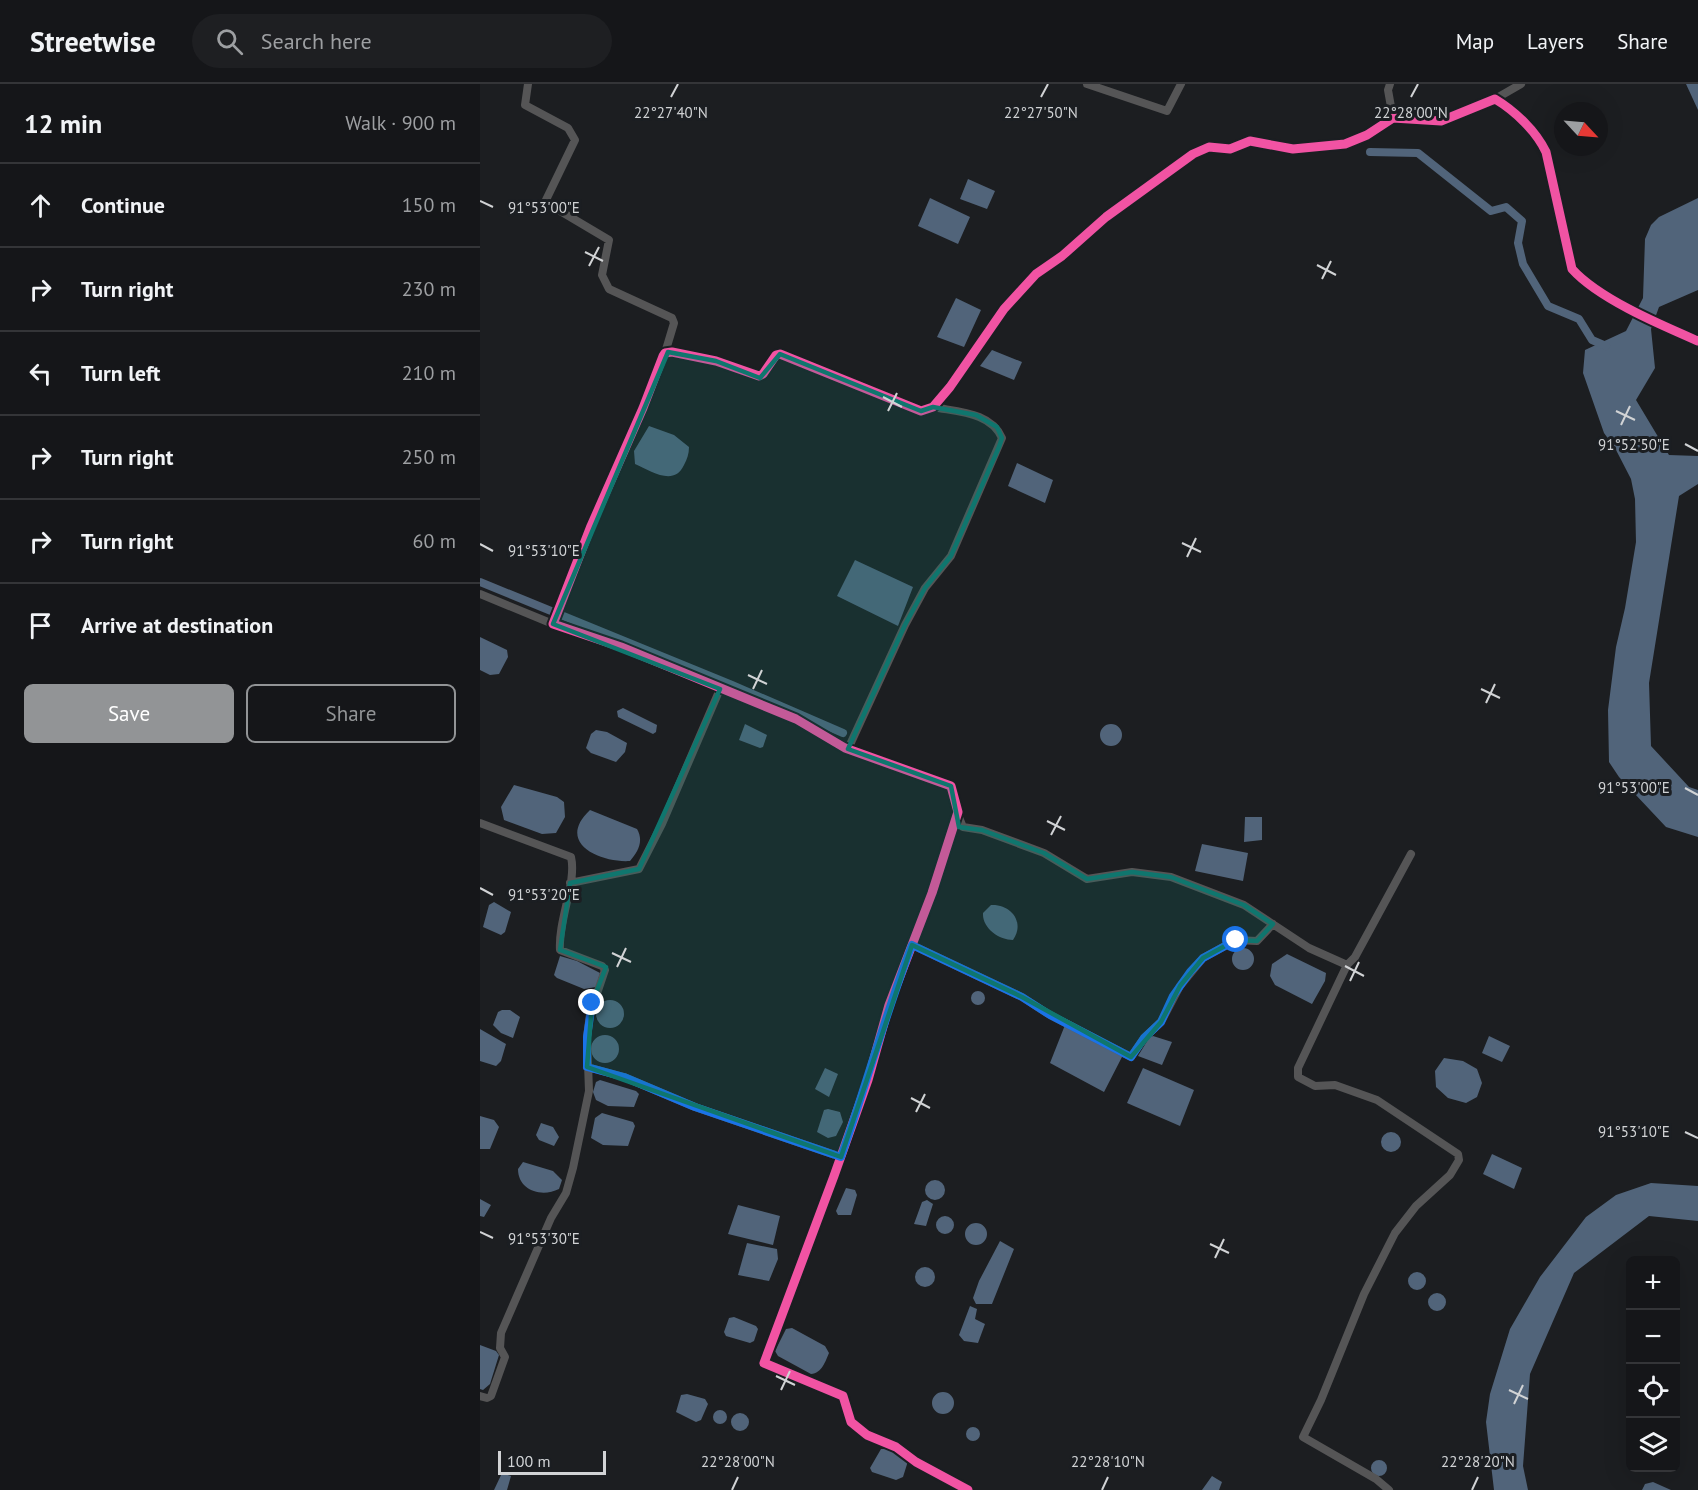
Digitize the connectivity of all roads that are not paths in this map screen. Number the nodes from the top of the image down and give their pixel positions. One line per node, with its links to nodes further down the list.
1 (528, 84): 9 (street)
2 (1087, 84): 3 (street)
3 (1181, 84)
4 (1390, 84): 7 (street)
5 (1521, 84): 6 (street)
6 (1494, 99): 7 (street); 8 (street)
7 (1393, 118): 10 (street)
8 (1698, 341)
9 (665, 353): 10 (street); 12 (street)
10 (933, 407): 14 (street)
11 (480, 594): 12 (street)
12 (554, 622): 13 (street)
13 (720, 689): 14 (street); 18 (street)
14 (848, 749): 15 (street)
15 (958, 812): 19 (street); 20 (street)
16 (480, 823): 18 (street)
17 (1411, 854): 21 (street)
18 (570, 883): 22 (street)
19 (1273, 924): 20 (street); 21 (street)
20 (912, 945): 23 (street)
21 (1347, 965): 26 (street)
22 (587, 1067): 23 (street); 24 (street)
23 (841, 1157): 25 (street)
24 (480, 1396)
25 (968, 1490)
26 (1389, 1490)

